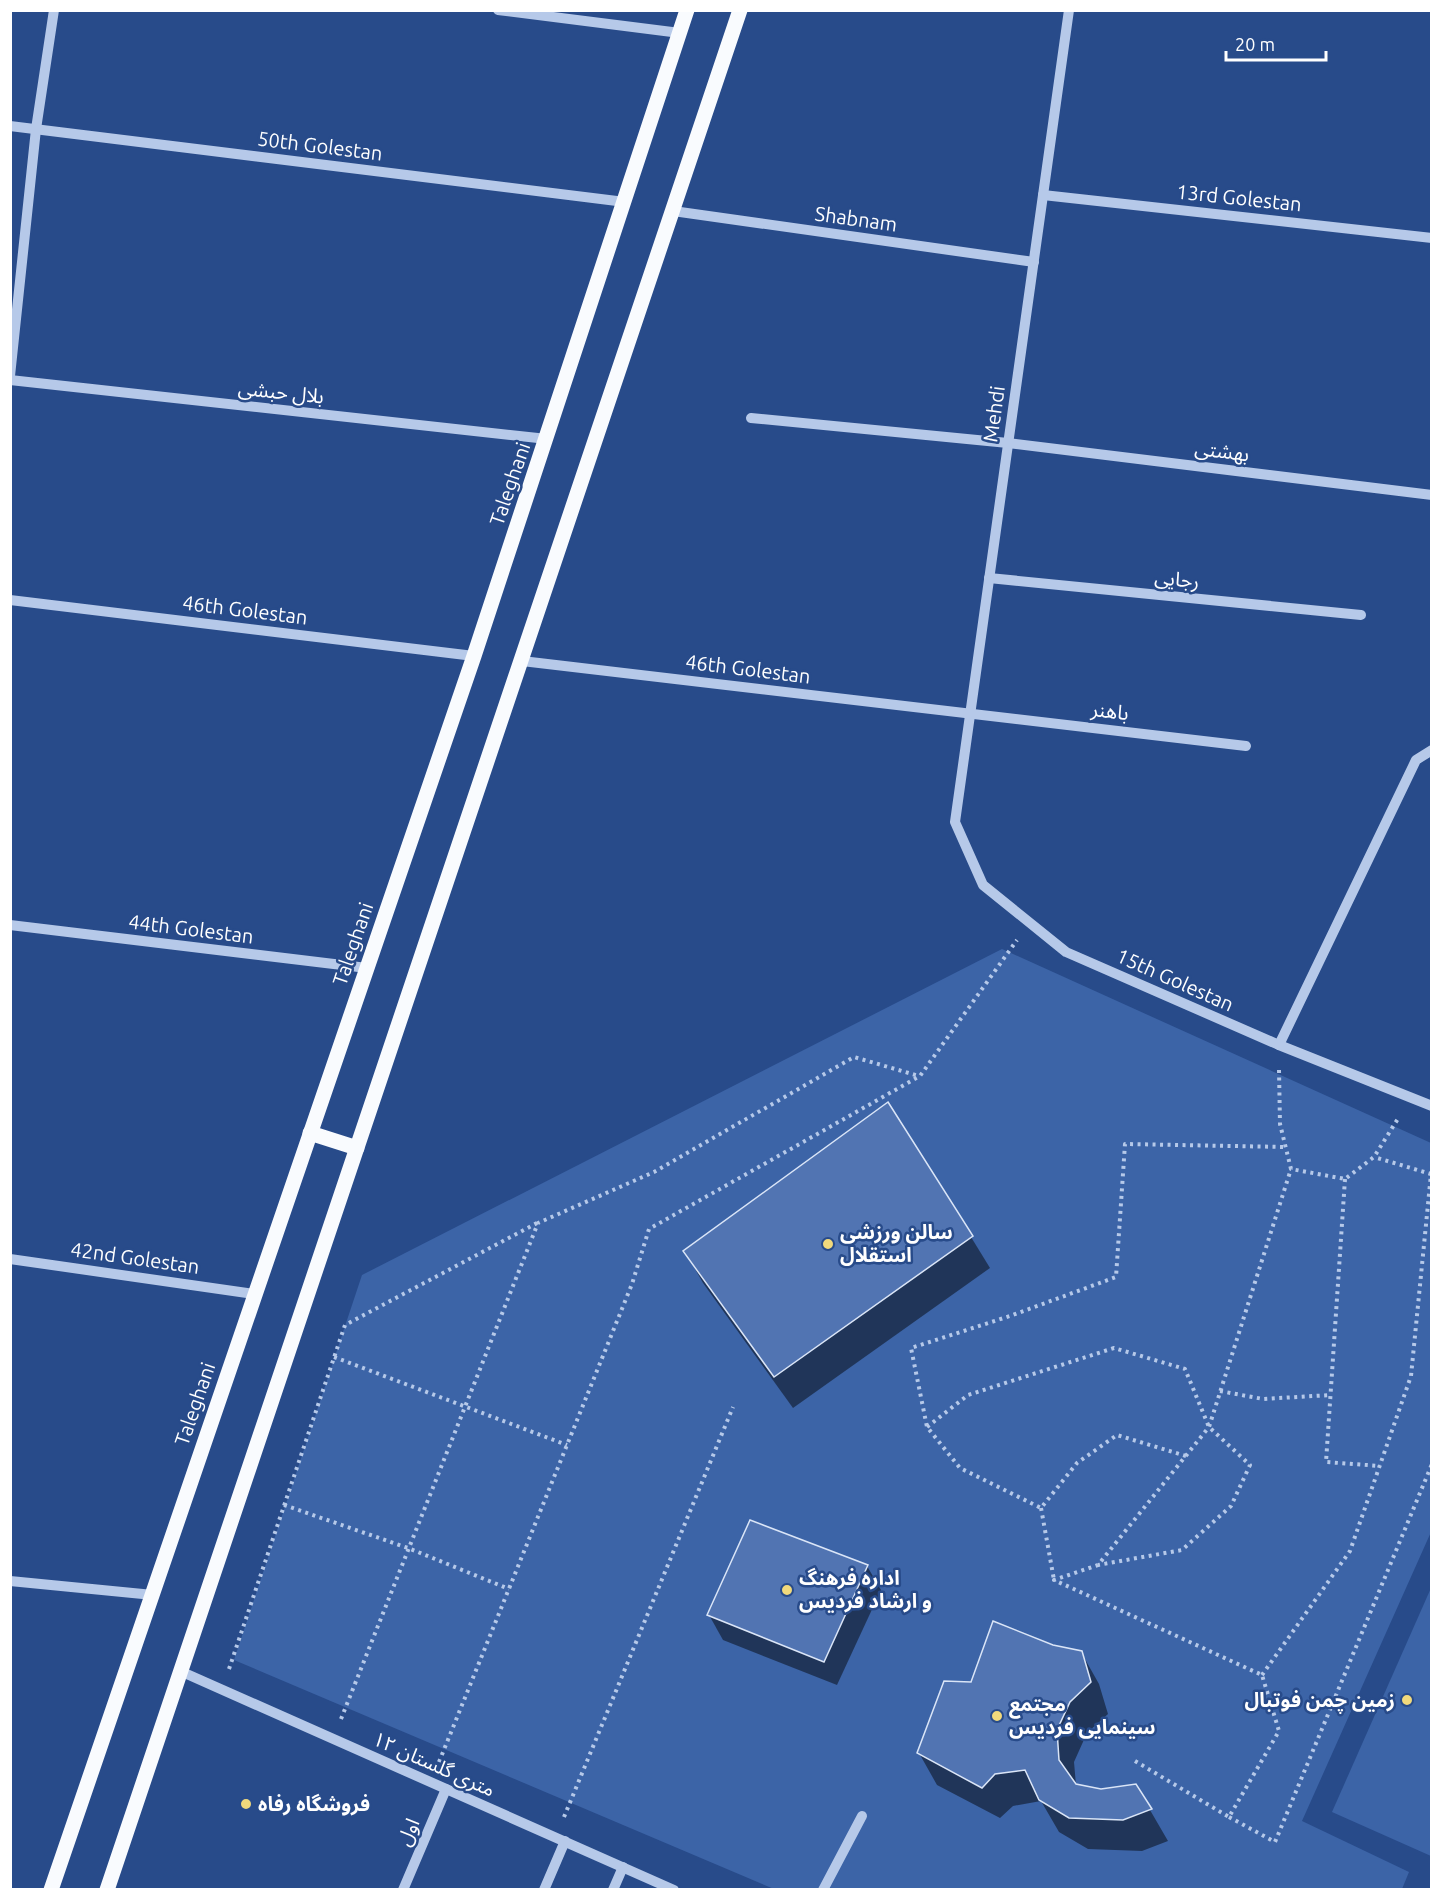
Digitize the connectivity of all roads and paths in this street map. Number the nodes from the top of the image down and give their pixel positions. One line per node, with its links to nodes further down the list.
1 (54, 10): 8 (street)
2 (498, 10): 6 (street)
3 (687, 10): 6 (main road, Taleghani)
4 (740, 10): 11 (main road)
5 (1069, 10): 9 (street, Mehdi)
6 (680, 33): 10 (main road, Taleghani)
7 (10, 126): 8 (street, 50th Golestan)
8 (36, 129): 10 (street, 50th Golestan); 14 (street)
9 (1043, 195): 12 (street, 13rd Golestan); 13 (street, Mehdi)
10 (625, 202): 16 (main road, Taleghani)
11 (673, 211): 13 (street, Shabnam); 23 (main road)
12 (1431, 238)
13 (1034, 262): 17 (street, Mehdi)
14 (10, 378): 16 (street, بلال حبشی)
15 (751, 418): 17 (street, بهشتی)
16 (547, 439): 22 (main road, Taleghani)
17 (1008, 443): 18 (street, بهشتی); 19 (street, Mehdi)
18 (1431, 495)
19 (989, 578): 21 (street, رجایی); 24 (street, Mehdi)
20 (10, 600): 22 (street, 46th Golestan)
21 (1361, 615)
22 (474, 656): 30 (main road, Taleghani)
23 (522, 661): 24 (street, 46th Golestan); 37 (main road)
24 (970, 713): 25 (street, باهنر); 27 (street, Mehdi)
25 (1245, 746)
26 (1431, 750): 31 (street)
27 (955, 822): 28 (street, 15th Golestan)
28 (1030, 922): 31 (street, 15th Golestan); 32 (path)
29 (10, 925): 30 (street, 44th Golestan)
30 (368, 968): 35 (main road, Taleghani)
31 (1279, 1045): 33 (street, 15th Golestan); 36 (path)
32 (920, 1076): 41 (path); 51 (path)
33 (1411, 1098): 34 (street, 15th Golestan); 38 (path)
34 (1431, 1106)
35 (310, 1134): 37 (main road); 43 (main road, Taleghani)
36 (1286, 1147): 39 (path); 49 (path)
37 (357, 1148): 63 (main road)
38 (1374, 1157): 40 (path); 54 (path)
39 (1291, 1169): 40 (path); 45 (path)
40 (1345, 1179): 46 (path)
41 (538, 1223): 44 (path); 48 (path)
42 (10, 1259): 43 (street, 42nd Golestan)
43 (254, 1294): 62 (main road, Taleghani)
44 (334, 1357): 48 (path); 55 (path)
45 (1220, 1391): 46 (path); 50 (path)
46 (1331, 1395): 54 (path)
47 (733, 1407): 72 (path)
48 (465, 1408): 51 (path); 57 (path)
49 (927, 1427): 50 (path); 56 (path)
50 (1209, 1427): 52 (path); 58 (path)
51 (567, 1445): 61 (path)
52 (1186, 1455): 56 (path); 58 (path)
53 (1431, 1464): 71 (path)
54 (1380, 1467): 64 (path)
55 (284, 1505): 57 (path); 65 (path)
56 (1041, 1508): 59 (path)
57 (408, 1548): 61 (path); 66 (path)
58 (1098, 1565): 59 (path)
59 (1054, 1580): 64 (path)
60 (10, 1581): 62 (street)
61 (509, 1589): 68 (path)
62 (153, 1595): 74 (main road, Taleghani)
63 (180, 1671): 65 (street, ۱۲ متری گلستان); 75 (main road)
64 (1262, 1675): 71 (path)
65 (222, 1689): 66 (street, ۱۲ متری گلستان)
66 (333, 1739): 68 (street, ۱۲ متری گلستان)
67 (1135, 1761): 71 (path)
68 (431, 1782): 69 (street, ۱۲ متری گلستان)
69 (446, 1789): 72 (street, ۱۲ متری گلستان); 76 (street, اول)
70 (862, 1816): 80 (street)
71 (1229, 1817)
72 (560, 1839): 73 (street, ۱۲ متری گلستان); 77 (street)
73 (622, 1867): 78 (street); 79 (street, ۱۲ متری گلستان)
74 (51, 1890)
75 (107, 1890)
76 (403, 1890)
77 (544, 1890)
78 (613, 1890)
79 (674, 1890)
80 (823, 1890)

